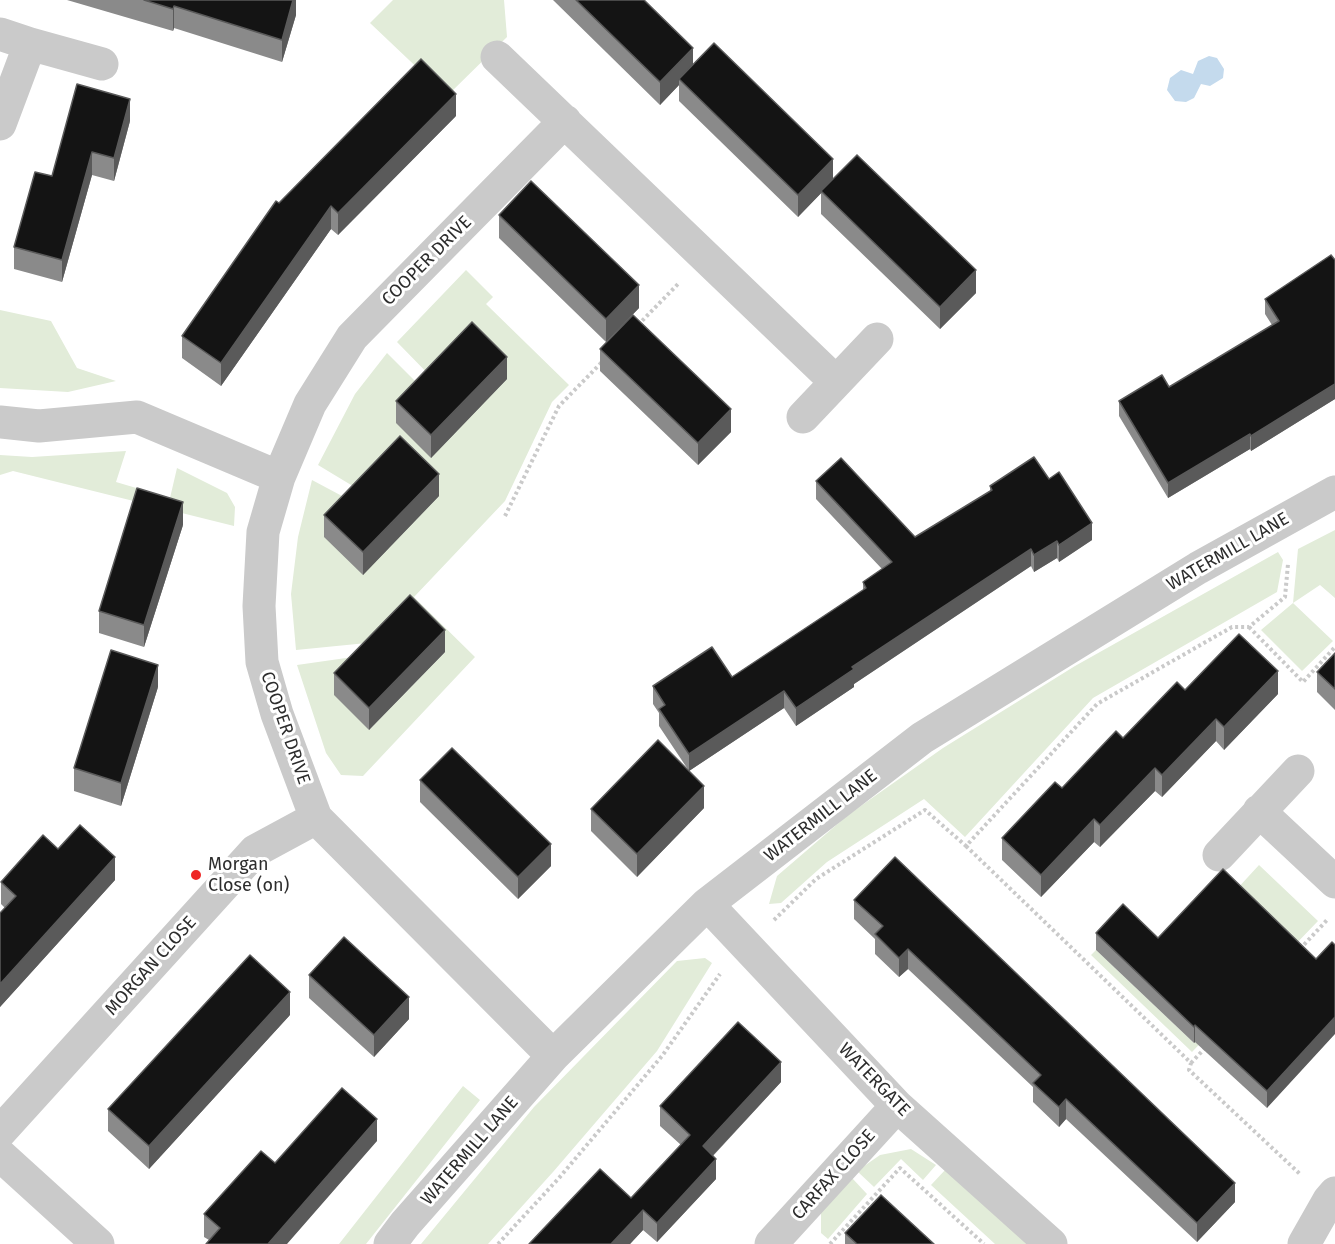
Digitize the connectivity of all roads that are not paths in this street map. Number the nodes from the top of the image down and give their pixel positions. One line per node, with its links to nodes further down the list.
1 (15, 39): 3 (street); 5 (street)
2 (497, 57): 4 (street)
3 (102, 64)
4 (565, 121): 7 (street); 10 (street, COOPER DRIVE)
5 (0, 124)
6 (877, 339): 7 (street)
7 (836, 382): 8 (street)
8 (803, 417)
9 (0, 423): 10 (street)
10 (279, 477): 14 (street, COOPER DRIVE)
11 (1335, 492): 17 (street, WATERMILL LANE)
12 (1298, 771): 13 (street)
13 (1259, 811): 15 (street); 16 (street)
14 (315, 818): 18 (street, COOPER DRIVE); 20 (street, MORGAN CLOSE)
15 (1219, 855)
16 (1335, 882)
17 (707, 904): 18 (street, WATERMILL LANE); 19 (street, WATERGATE)
18 (553, 1056): 24 (street, WATERMILL LANE)
19 (897, 1106): 25 (street, CARFAX CLOSE); 26 (street, WATERGATE)
20 (0, 1132)
21 (0, 1155): 23 (street)
22 (1332, 1197): 27 (street)
23 (98, 1244)
24 (390, 1244)
25 (771, 1244)
26 (1051, 1244)
27 (1304, 1244)

